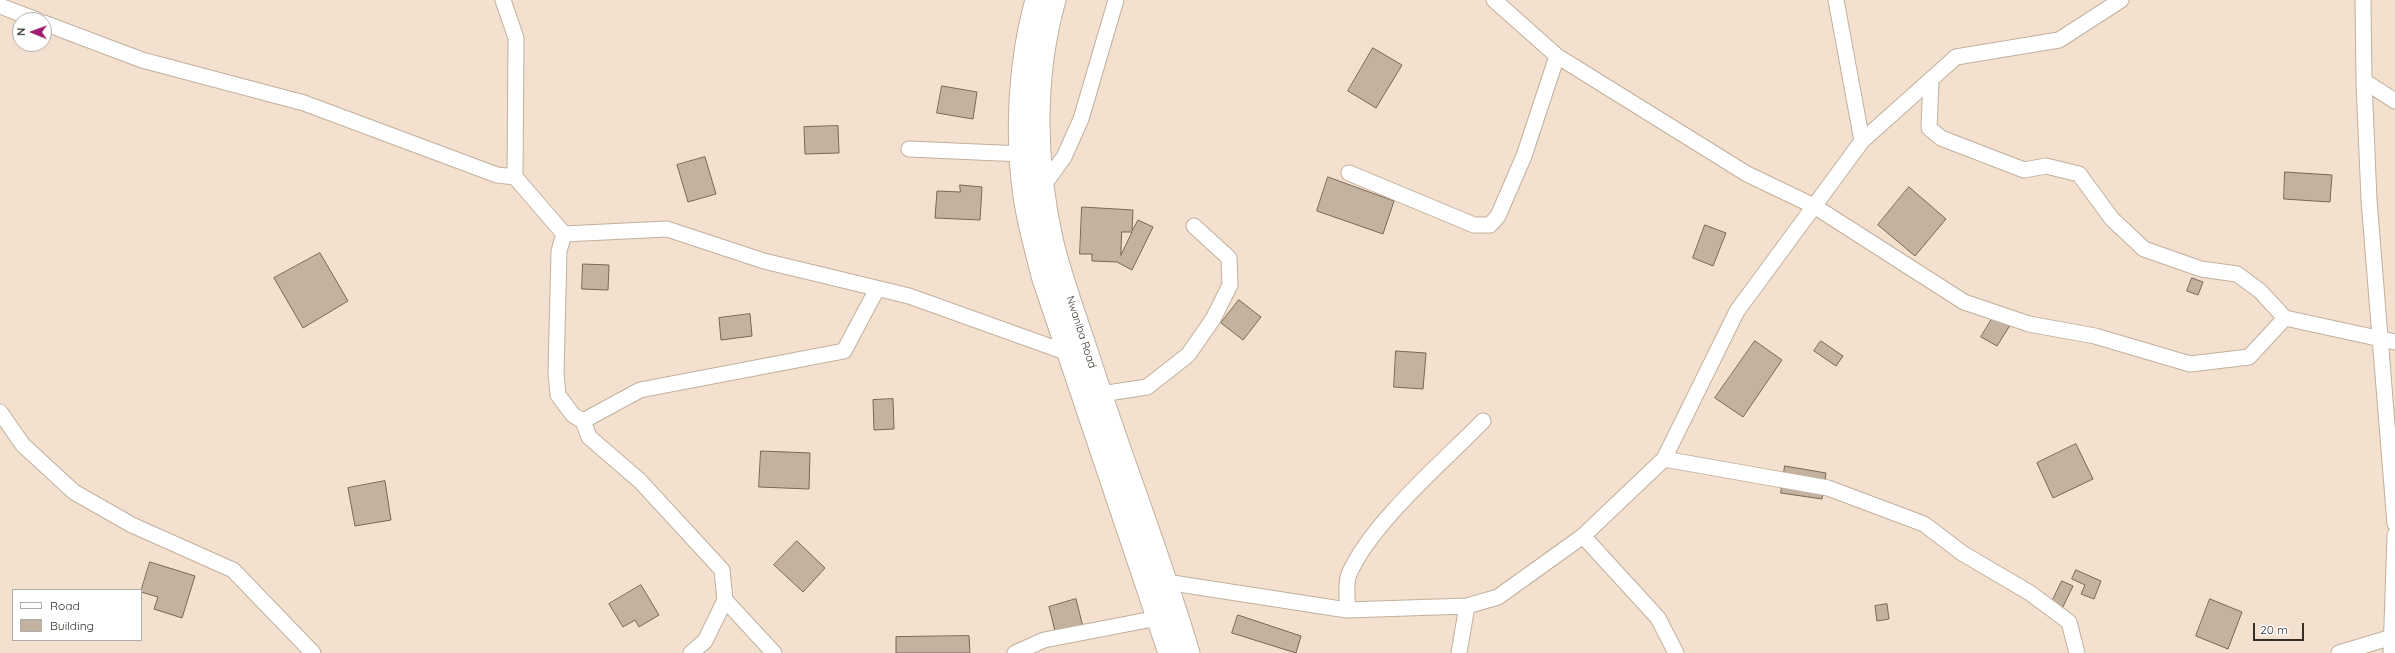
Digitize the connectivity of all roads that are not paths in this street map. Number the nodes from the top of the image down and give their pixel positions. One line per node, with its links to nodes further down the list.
1 (503, 0): 20 (street)
2 (1036, 0): 18 (main road)
3 (1055, 0): 21 (main road, Nwaniba Road)
4 (1116, 0): 21 (street)
5 (1494, 0): 12 (street)
6 (1836, 0): 16 (street)
7 (2121, 0): 13 (street)
8 (2363, 0): 14 (street)
9 (0, 6): 10 (street)
10 (16, 12)
11 (52, 26): 20 (street)
12 (1557, 56): 19 (street); 22 (street)
13 (1931, 80): 16 (street); 26 (street)
14 (2364, 81): 15 (street); 27 (street)
15 (2395, 101)
16 (1862, 141): 22 (street)
17 (909, 148): 18 (street)
18 (1022, 154): 28 (main road)
19 (1349, 173)
20 (515, 177): 24 (street)
21 (1043, 186): 29 (main road, Nwaniba Road)
22 (1814, 206): 26 (street); 33 (street)
23 (1194, 226): 29 (street)
24 (564, 234): 25 (street); 31 (street)
25 (877, 289): 28 (street); 31 (street)
26 (2285, 318): 27 (street)
27 (2388, 340): 34 (street)
28 (1068, 353): 42 (main road)
29 (1101, 394): 38 (main road, Nwaniba Road)
30 (0, 412): 44 (street)
31 (584, 421): 39 (street)
32 (1483, 421): 41 (street)
33 (1664, 459): 36 (street); 52 (street)
34 (2395, 524)
35 (2395, 535): 37 (street)
36 (1583, 536): 40 (street); 51 (street)
37 (2395, 543): 43 (street)
38 (1166, 582): 41 (street); 49 (main road, Nwaniba Road)
39 (725, 600): 45 (street); 46 (street)
40 (1467, 606): 41 (street); 50 (street)
41 (1348, 610)
42 (1158, 618): 47 (street); 48 (main road)
43 (2392, 637): 53 (street); 54 (street)
44 (313, 653)
45 (691, 653)
46 (774, 653)
47 (1015, 653)
48 (1170, 653)
49 (1189, 653)
50 (1459, 653)
51 (1676, 653)
52 (2077, 653)
53 (2339, 653)
54 (2391, 653)

